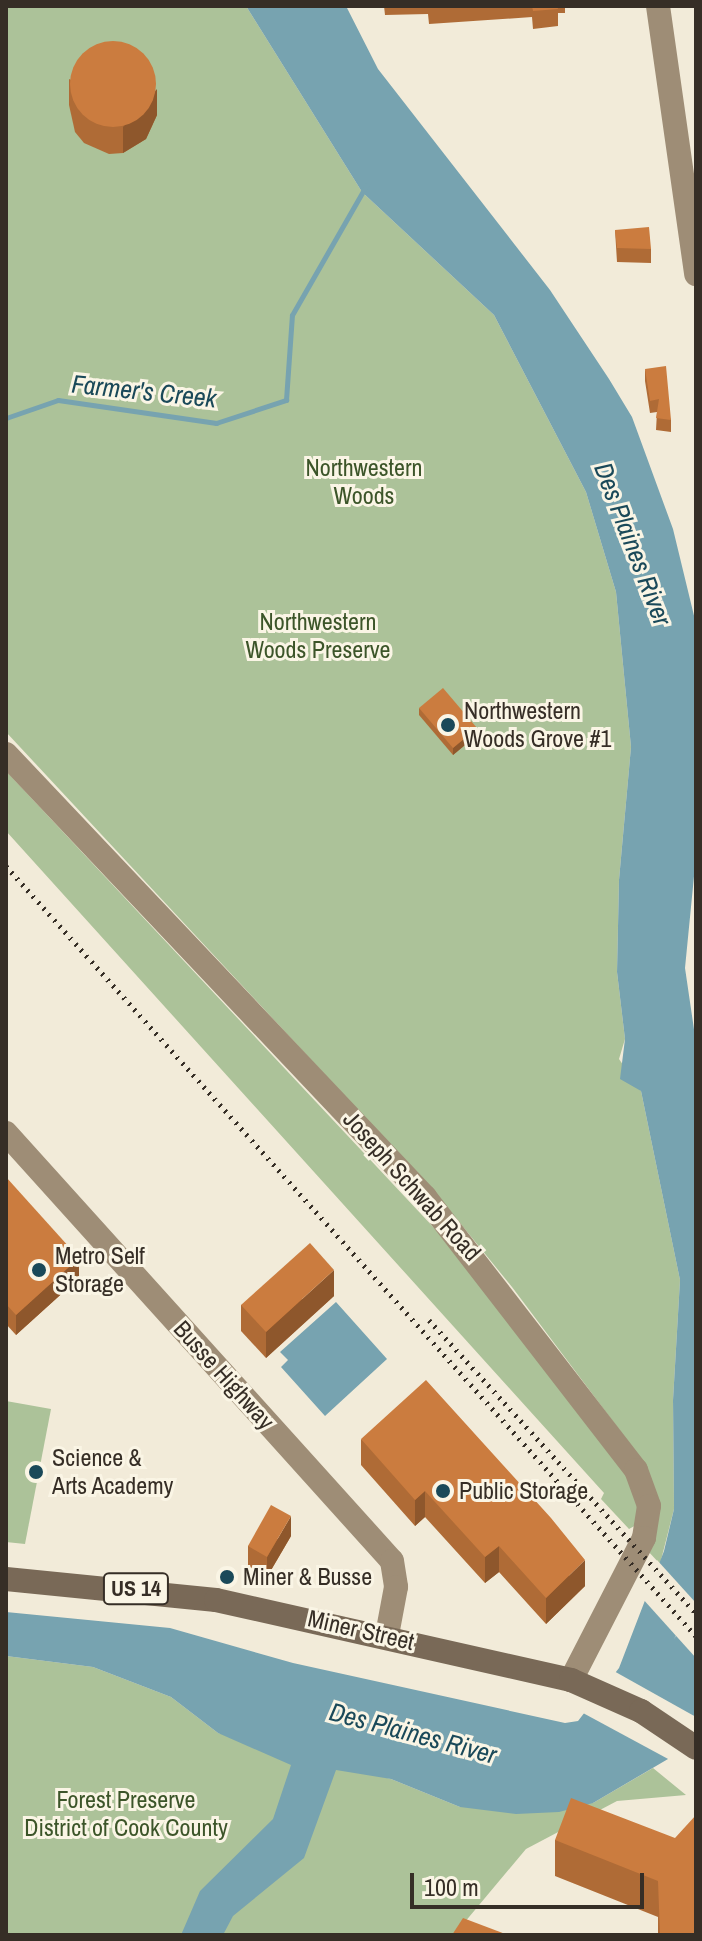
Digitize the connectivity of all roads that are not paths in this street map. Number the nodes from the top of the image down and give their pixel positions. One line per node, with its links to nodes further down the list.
1 (658, 6): 2 (street)
2 (696, 274)
3 (6, 754): 7 (street, Joseph Schwab Road)
4 (6, 1133): 6 (street, Busse Highway)
5 (6, 1579): 6 (main road, Miner Street / US 14)
6 (387, 1635): 7 (main road, Miner Street / US 14)
7 (571, 1680): 8 (main road, Miner Street / US 14)
8 (690, 1743)

